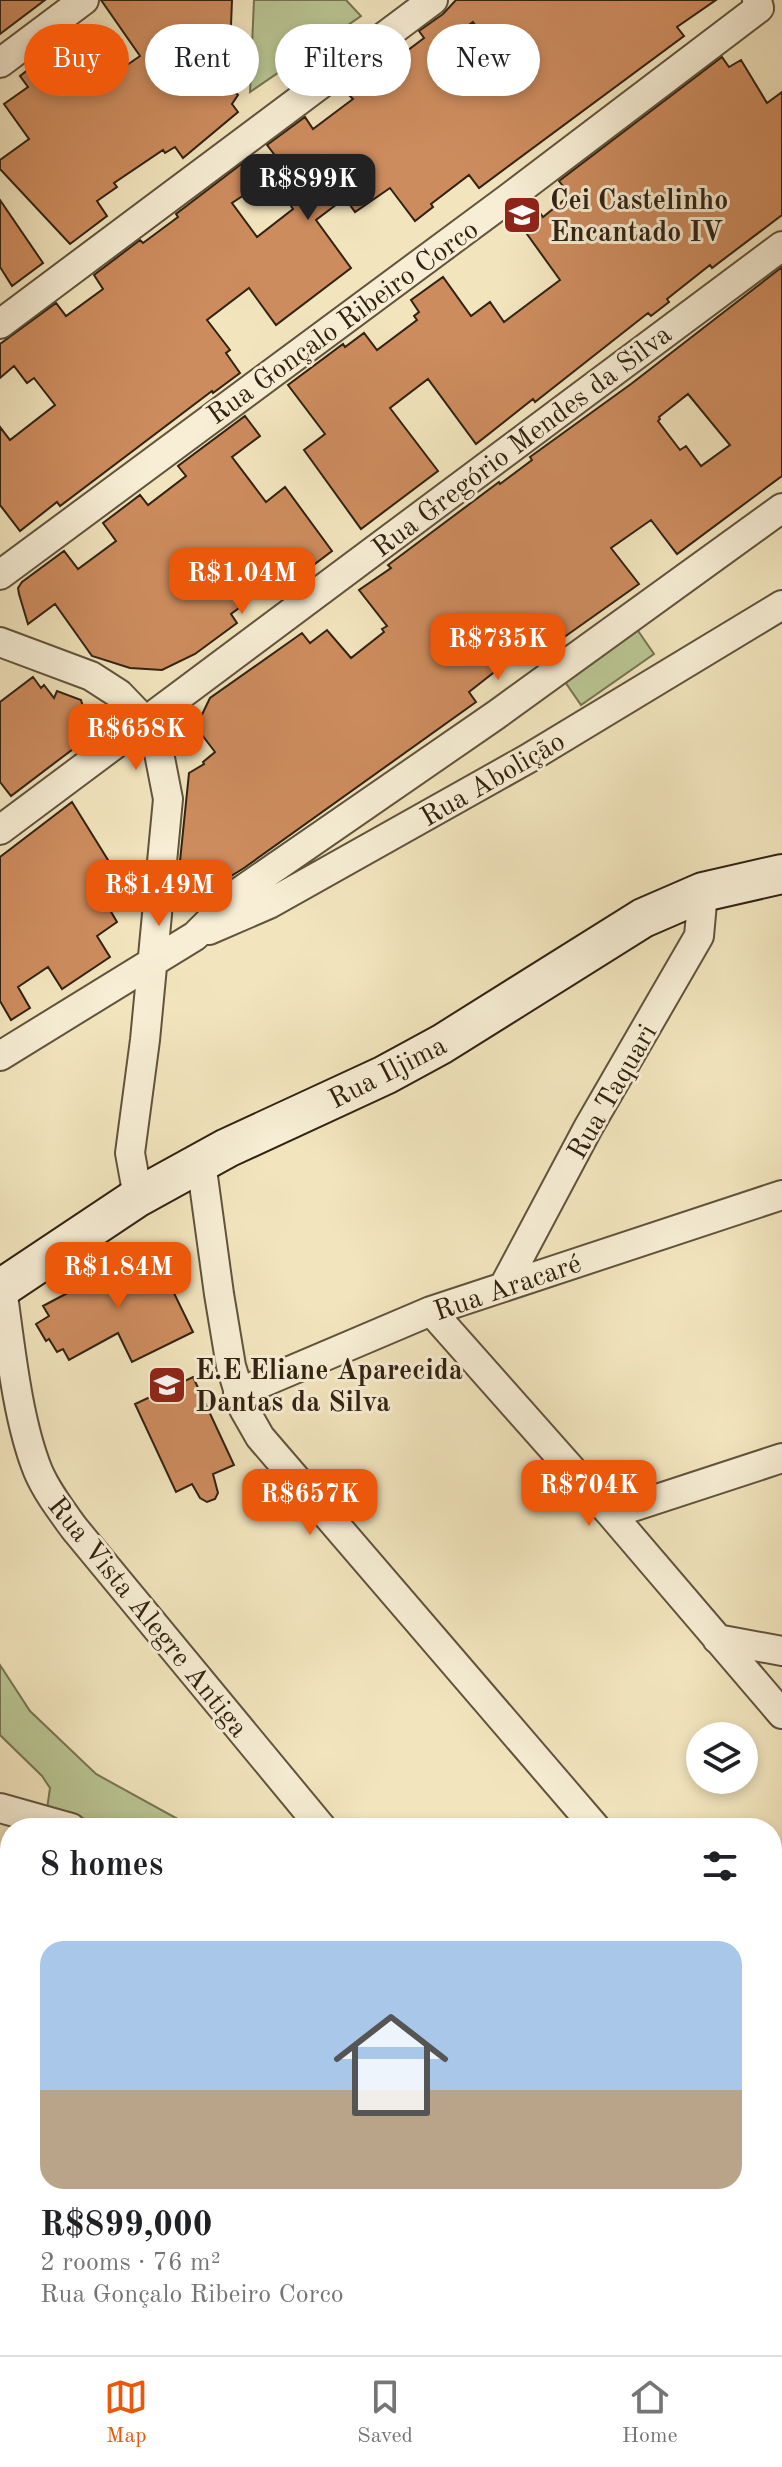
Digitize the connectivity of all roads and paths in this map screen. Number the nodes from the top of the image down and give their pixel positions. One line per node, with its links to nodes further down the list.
1 (84, 0): 4 (street)
2 (433, 0): 6 (street)
3 (758, 4): 8 (street, Rua Gonçalo Ribeiro Corco)
4 (0, 63)
5 (782, 246): 11 (street, Rua Gregório Mendes da Silva)
6 (0, 324)
7 (782, 508): 15 (street)
8 (0, 575)
9 (782, 605): 15 (street, Rua Abolição)
10 (0, 642): 11 (street)
11 (145, 721): 12 (street, Rua Gregório Mendes da Silva); 16 (street)
12 (0, 830)
13 (782, 874): 14 (main road, Rua Iljima)
14 (703, 892): 18 (main road, Rua Iljima); 21 (street, Rua Taquari)
15 (195, 936): 16 (street)
16 (151, 964): 17 (street); 20 (street)
17 (0, 1056)
18 (201, 1162): 20 (main road, Rua Iljima); 24 (street)
19 (782, 1195): 21 (street, Rua Aracaré)
20 (138, 1197): 22 (main road, Rua Iljima)
21 (504, 1286): 23 (street, Rua Aracaré)
22 (1, 1289): 32 (street, Rua Vista Alegre Antiga)
23 (431, 1311): 24 (street, Rua Aracaré); 26 (street)
24 (238, 1393): 33 (street)
25 (782, 1458): 26 (street)
26 (611, 1514): 27 (street)
27 (717, 1639): 28 (street); 29 (street)
28 (782, 1651)
29 (782, 1714)
30 (0, 1808): 31 (street)
31 (36, 1818)
32 (314, 1818)
33 (587, 1818)

